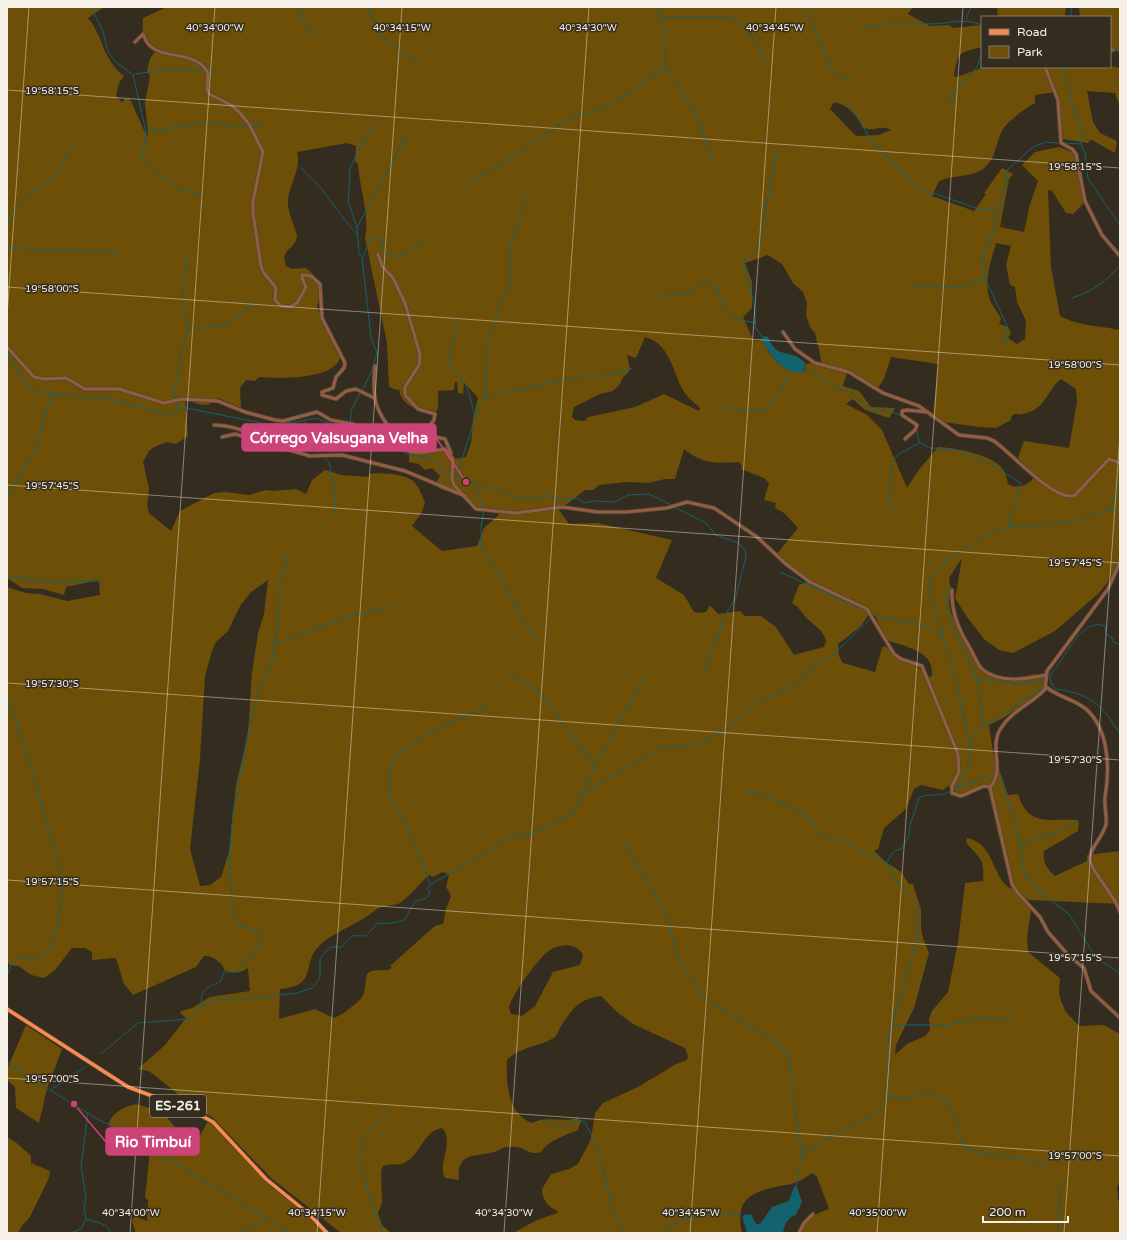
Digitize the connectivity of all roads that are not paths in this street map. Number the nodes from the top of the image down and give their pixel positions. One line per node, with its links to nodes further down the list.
1 (135, 42): 8 (street)
2 (1045, 68): 4 (street)
3 (378, 254): 15 (street)
4 (1120, 256)
5 (783, 332): 9 (street)
6 (7, 347): 14 (street)
7 (375, 366): 8 (street)
8 (374, 398): 14 (street)
9 (927, 412): 13 (street); 16 (street)
10 (214, 425): 12 (street)
11 (222, 437): 12 (street)
12 (253, 438): 17 (street)
13 (905, 439)
14 (403, 446): 15 (street)
15 (452, 456): 17 (street)
16 (1120, 463)
17 (466, 497): 22 (street)
18 (1120, 562): 20 (street)
19 (952, 590): 20 (street)
20 (1046, 675): 21 (street)
21 (1046, 687): 22 (street); 23 (street)
22 (990, 787): 25 (street)
23 (1120, 912)
24 (7, 1009): 27 (main road, ES-261)
25 (1120, 1018)
26 (813, 1214): 28 (street)
27 (327, 1233)
28 (799, 1233)

